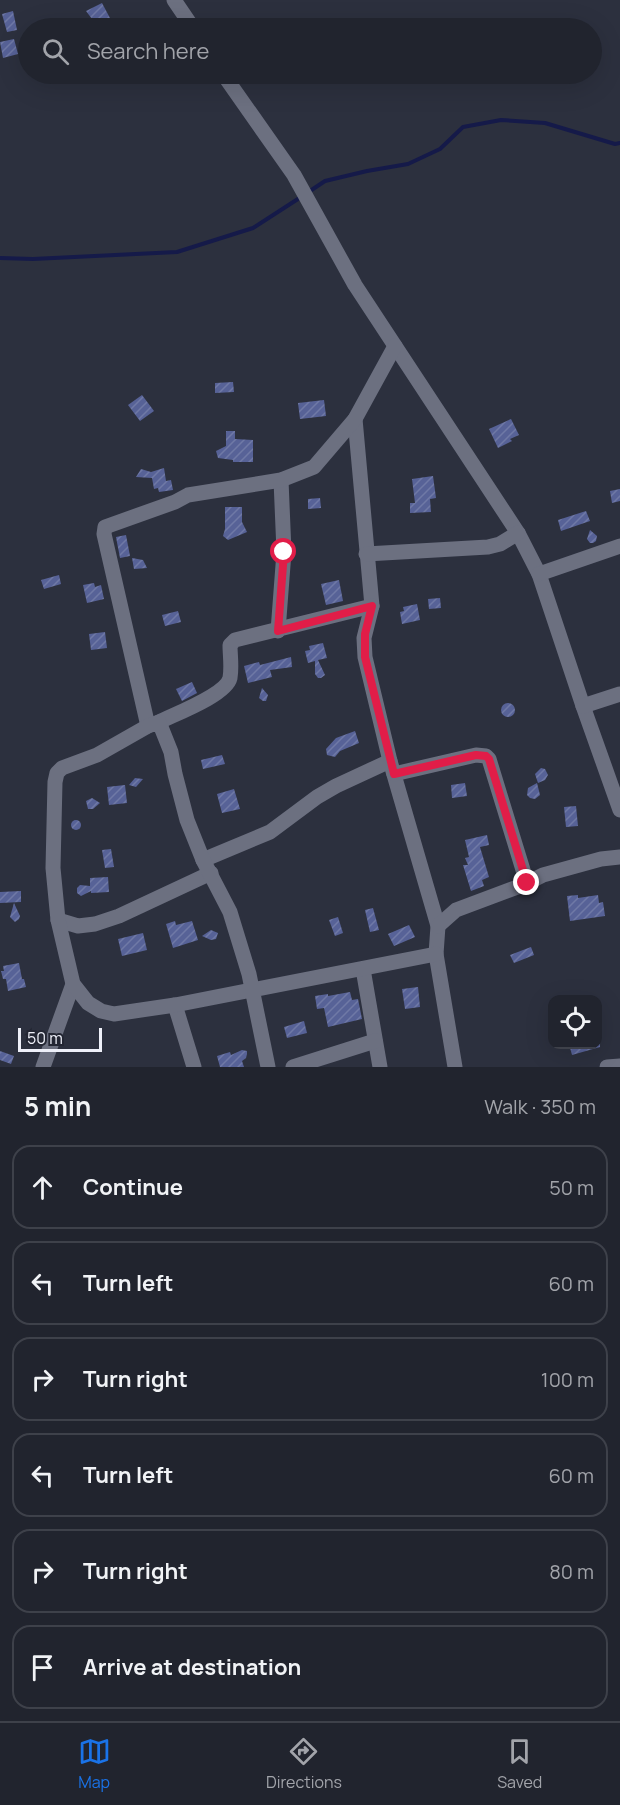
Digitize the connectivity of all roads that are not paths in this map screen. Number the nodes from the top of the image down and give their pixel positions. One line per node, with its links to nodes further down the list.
1 (174, 0): 2 (street)
2 (186, 18)
3 (230, 84): 4 (street)
4 (395, 346): 5 (street); 7 (street)
5 (355, 419): 6 (street); 9 (street)
6 (281, 480): 12 (street); 15 (street)
7 (518, 533): 9 (street); 10 (street)
8 (620, 546): 10 (street)
9 (366, 554): 11 (street)
10 (539, 574): 14 (street)
11 (372, 606): 12 (street); 16 (street)
12 (278, 631): 15 (street)
13 (620, 694): 14 (street)
14 (583, 706): 17 (street)
15 (153, 724): 19 (street); 21 (street)
16 (392, 767): 19 (street); 20 (street); 22 (street)
17 (620, 810)
18 (620, 857): 20 (street)
19 (207, 866): 21 (street); 26 (street)
20 (527, 883): 22 (street)
21 (58, 920): 25 (street)
22 (438, 926): 23 (street)
23 (436, 954): 24 (street); 35 (street)
24 (363, 969): 26 (street); 28 (street)
25 (73, 984): 27 (street); 30 (street)
26 (252, 990): 27 (street); 32 (street)
27 (175, 1005): 31 (street)
28 (375, 1041): 33 (street); 34 (street)
29 (620, 1066): 36 (street)
30 (44, 1067)
31 (194, 1067)
32 (268, 1067)
33 (293, 1067)
34 (380, 1067)
35 (455, 1067)
36 (607, 1067)

